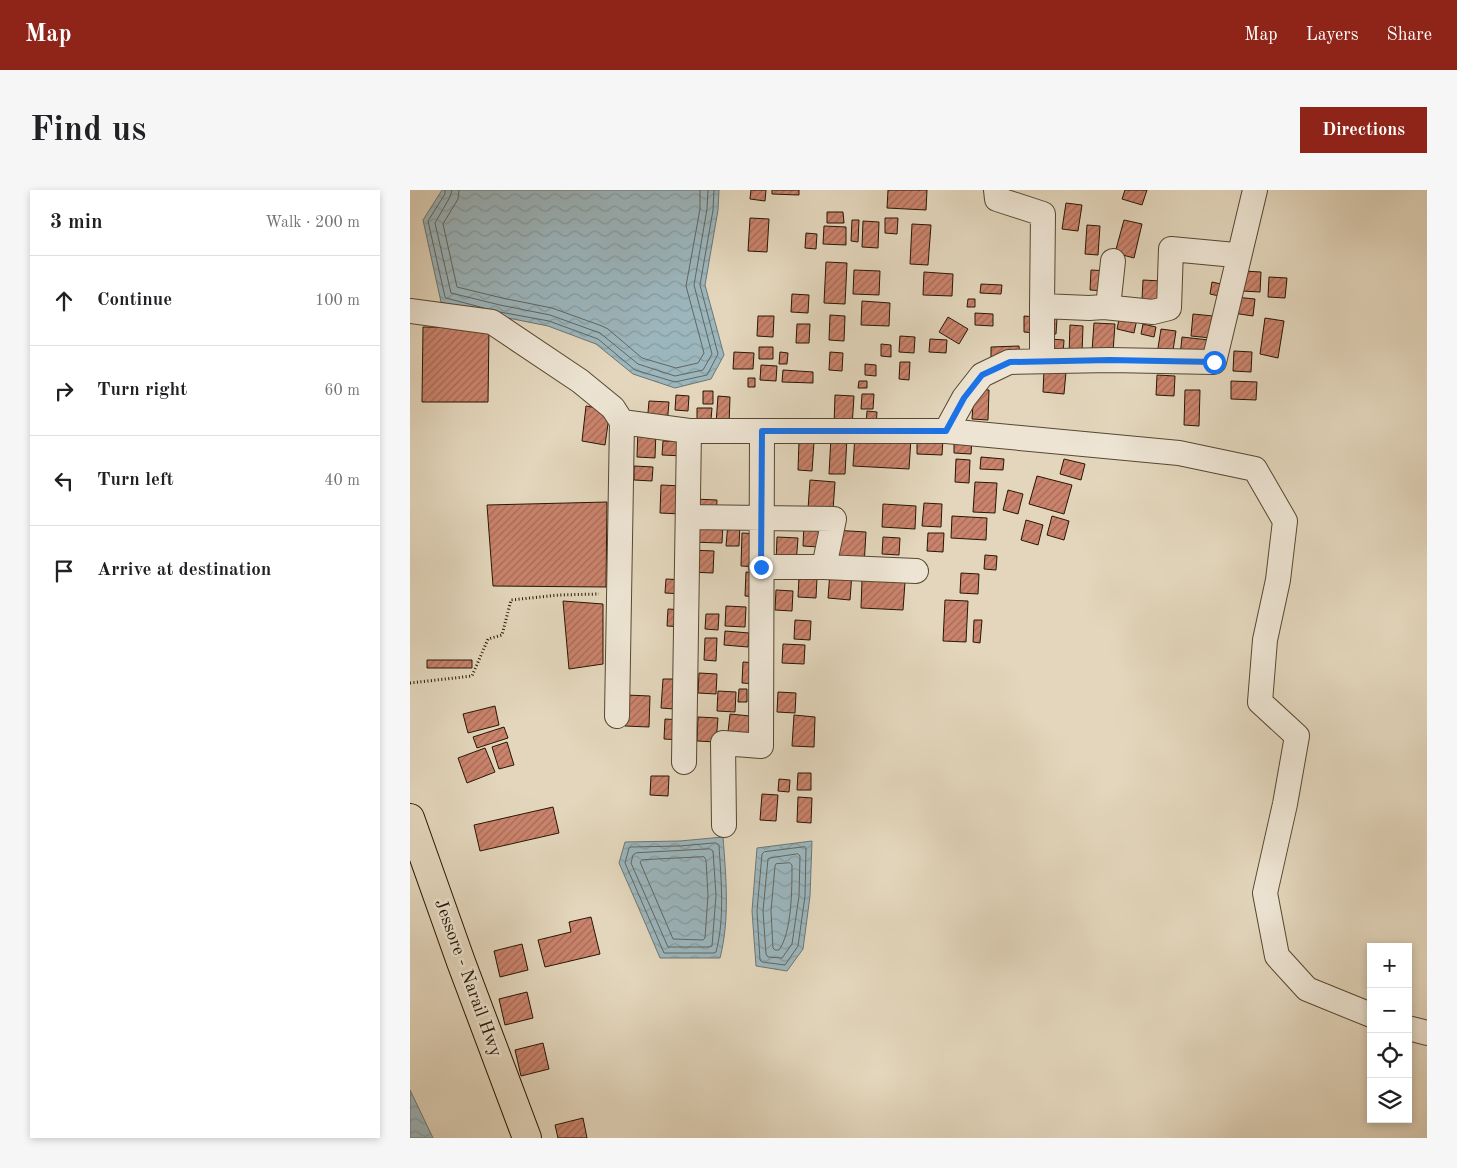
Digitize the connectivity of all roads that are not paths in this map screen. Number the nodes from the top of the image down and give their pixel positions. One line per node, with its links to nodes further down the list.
1 (996, 190): 5 (street)
2 (1255, 190): 12 (street)
3 (1235, 255): 6 (street)
4 (1113, 261): 6 (street)
5 (1042, 306): 6 (street); 8 (street)
6 (1108, 307)
7 (410, 311): 9 (street)
8 (1042, 359)
9 (622, 422): 10 (street); 18 (street)
10 (689, 431): 11 (street); 13 (street)
11 (762, 431): 12 (street); 14 (street)
12 (946, 431): 22 (street)
13 (688, 517): 14 (street); 19 (street)
14 (761, 518): 15 (street); 16 (street)
15 (761, 567): 16 (street); 21 (street)
16 (824, 567): 17 (street)
17 (916, 571)
18 (617, 716)
19 (684, 762)
20 (410, 818): 25 (highway, Jessore - Narail Hwy)
21 (724, 825)
22 (1367, 1013)
23 (1412, 1029): 24 (street)
24 (1427, 1033)
25 (526, 1138)

